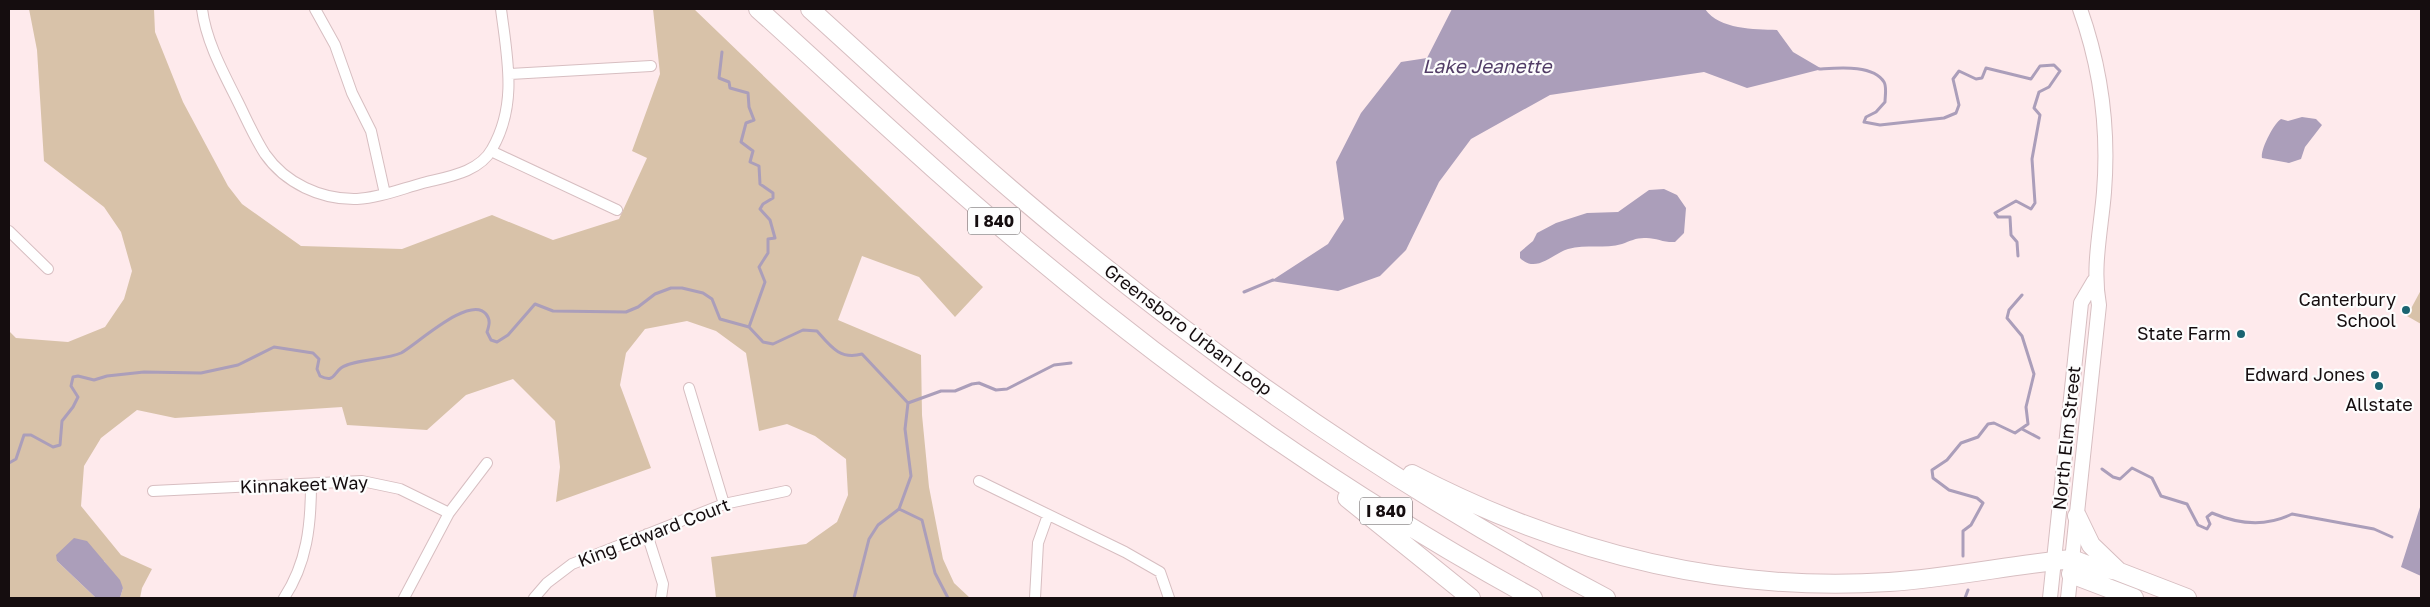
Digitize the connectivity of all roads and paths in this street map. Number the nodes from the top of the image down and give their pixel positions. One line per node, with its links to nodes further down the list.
1 (202, 9): 10 (street)
2 (315, 9): 10 (street)
3 (501, 9): 8 (street)
4 (758, 9): 16 (highway, Greensboro Urban Loop / I 840)
5 (810, 9): 17 (highway, Greensboro Urban Loop / I 840)
6 (2080, 9): 14 (main road, North Elm Street)
7 (651, 66): 8 (street)
8 (510, 74): 9 (street)
9 (492, 151): 10 (street); 11 (street)
10 (385, 194)
11 (616, 210)
12 (9, 231): 13 (street)
13 (48, 269)
14 (2094, 281): 26 (main road, North Elm Street); 28 (main road, North Elm Street)
15 (689, 388): 23 (street)
16 (1244, 417): 37 (highway); 38 (highway, Greensboro Urban Loop / I 840)
17 (1317, 424): 28 (highway); 39 (highway, Greensboro Urban Loop / I 840)
18 (487, 463): 24 (street)
19 (979, 481): 25 (street)
20 (311, 484): 21 (street, Kinnakeet Way); 24 (street, Kinnakeet Way); 31 (street)
21 (153, 491)
22 (786, 491): 23 (street, King Edward Court)
23 (724, 504): 27 (street, King Edward Court)
24 (449, 513): 32 (street)
25 (1048, 515): 35 (street); 36 (street)
26 (2077, 516): 29 (main road, North Elm Street); 30 (highway)
27 (647, 534): 33 (street, King Edward Court); 34 (street)
28 (2054, 561): 29 (highway); 40 (main road, North Elm Street)
29 (2072, 566): 30 (highway); 41 (main road, North Elm Street); 42 (highway)
30 (2117, 570): 43 (highway)
31 (284, 598)
32 (404, 598)
33 (534, 598)
34 (662, 598)
35 (1034, 598)
36 (1169, 598)
37 (1471, 598)
38 (1533, 598)
39 (1606, 598)
40 (2050, 598)
41 (2068, 598)
42 (2134, 598)
43 (2187, 598)

